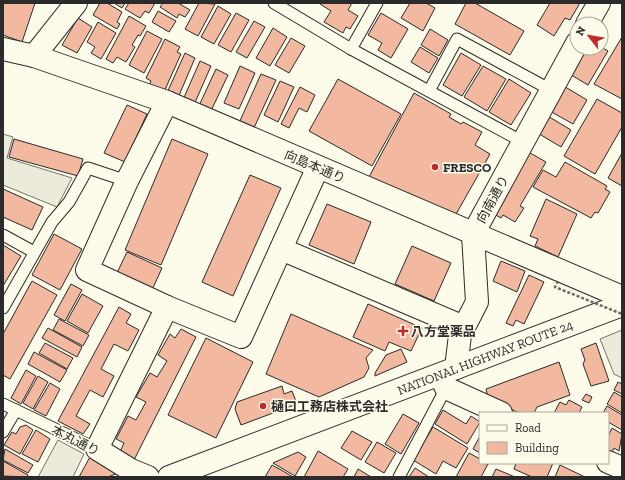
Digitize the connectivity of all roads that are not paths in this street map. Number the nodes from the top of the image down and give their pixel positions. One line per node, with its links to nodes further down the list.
1 (76, 3): 8 (main road)
2 (274, 3): 7 (lane)
3 (377, 3): 7 (lane)
4 (599, 3): 5 (main road)
5 (592, 16)
6 (3, 49): 8 (main road, 向島本通り)
7 (351, 49): 11 (lane)
8 (34, 56): 12 (main road, 向島本通り)
9 (570, 56): 10 (main road, 向南通り)
10 (551, 90): 11 (lane); 13 (main road, 向南通り)
11 (429, 91): 13 (lane)
12 (167, 102): 14 (main road, 向島本通り); 15 (main road)
13 (522, 142): 16 (main road, 向南通り)
14 (318, 167): 16 (main road, 向島本通り); 18 (main road)
15 (127, 181): 19 (lane); 22 (main road)
16 (473, 234): 20 (main road, 向島本通り); 24 (main road, 向南通り)
17 (3, 235): 19 (lane)
18 (281, 248): 22 (main road); 24 (main road)
19 (34, 252): 23 (lane)
20 (622, 297)
21 (622, 305): 25 (main road, NATIONAL HIGHWAY ROUTE 24)
22 (167, 307): 30 (main road)
23 (3, 308)
24 (464, 327): 25 (main road, 向南通り)
25 (447, 377): 28 (main road); 35 (main road, NATIONAL HIGHWAY ROUTE 24); 36 (lane)
26 (3, 404): 27 (lane, 本丸通り)
27 (16, 410): 29 (lane); 30 (lane, 本丸通り)
28 (500, 412)
29 (3, 432)
30 (97, 450): 34 (main road, 本丸通り)
31 (609, 462): 32 (main road)
32 (622, 468)
33 (622, 472): 37 (main road)
34 (148, 477)
35 (168, 477)
36 (399, 477)
37 (620, 477)

